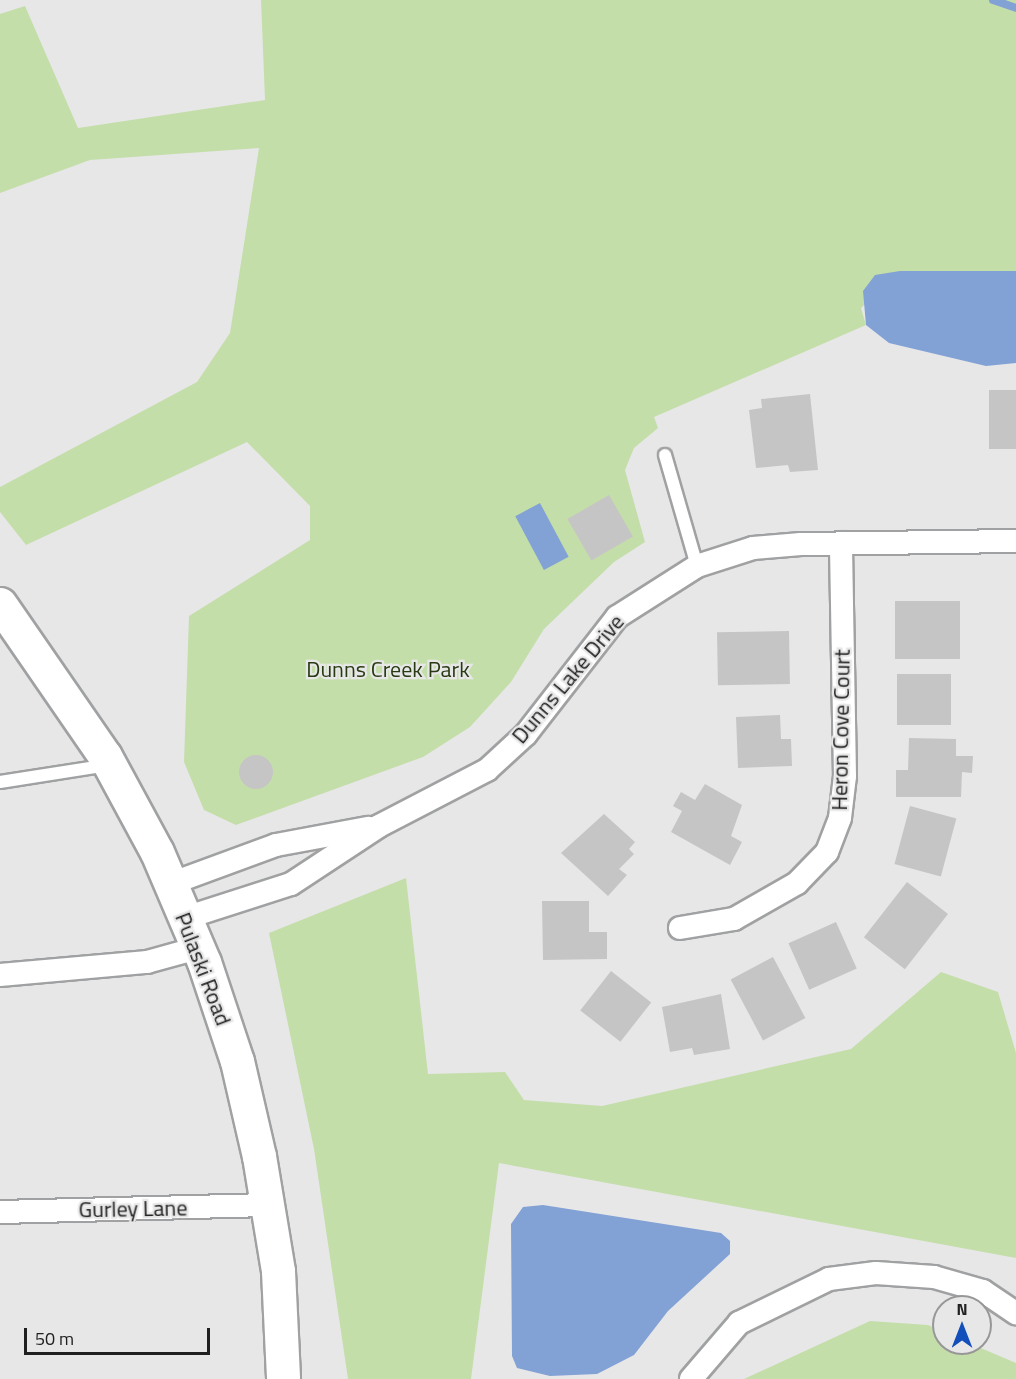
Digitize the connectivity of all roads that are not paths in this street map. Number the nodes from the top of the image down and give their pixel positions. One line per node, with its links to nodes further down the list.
1 (664, 455): 4 (lane)
2 (1016, 541): 3 (street, Dunns Lake Drive)
3 (841, 543): 4 (street, Dunns Lake Drive); 11 (street, Heron Cove Court)
4 (697, 566): 8 (street, Dunns Lake Drive)
5 (0, 604): 6 (main road, Pulaski Road)
6 (110, 764): 7 (lane); 9 (main road, Pulaski Road)
7 (0, 782)
8 (379, 826): 9 (street); 10 (street)
9 (170, 884): 10 (main road, Pulaski Road)
10 (185, 918): 12 (main road, Pulaski Road)
11 (680, 928)
12 (198, 948): 13 (street); 14 (main road, Pulaski Road)
13 (0, 975)
14 (267, 1204): 15 (street, Gurley Lane); 17 (main road, Pulaski Road)
15 (0, 1212)
16 (1016, 1312): 18 (street)
17 (283, 1379)
18 (691, 1379)

